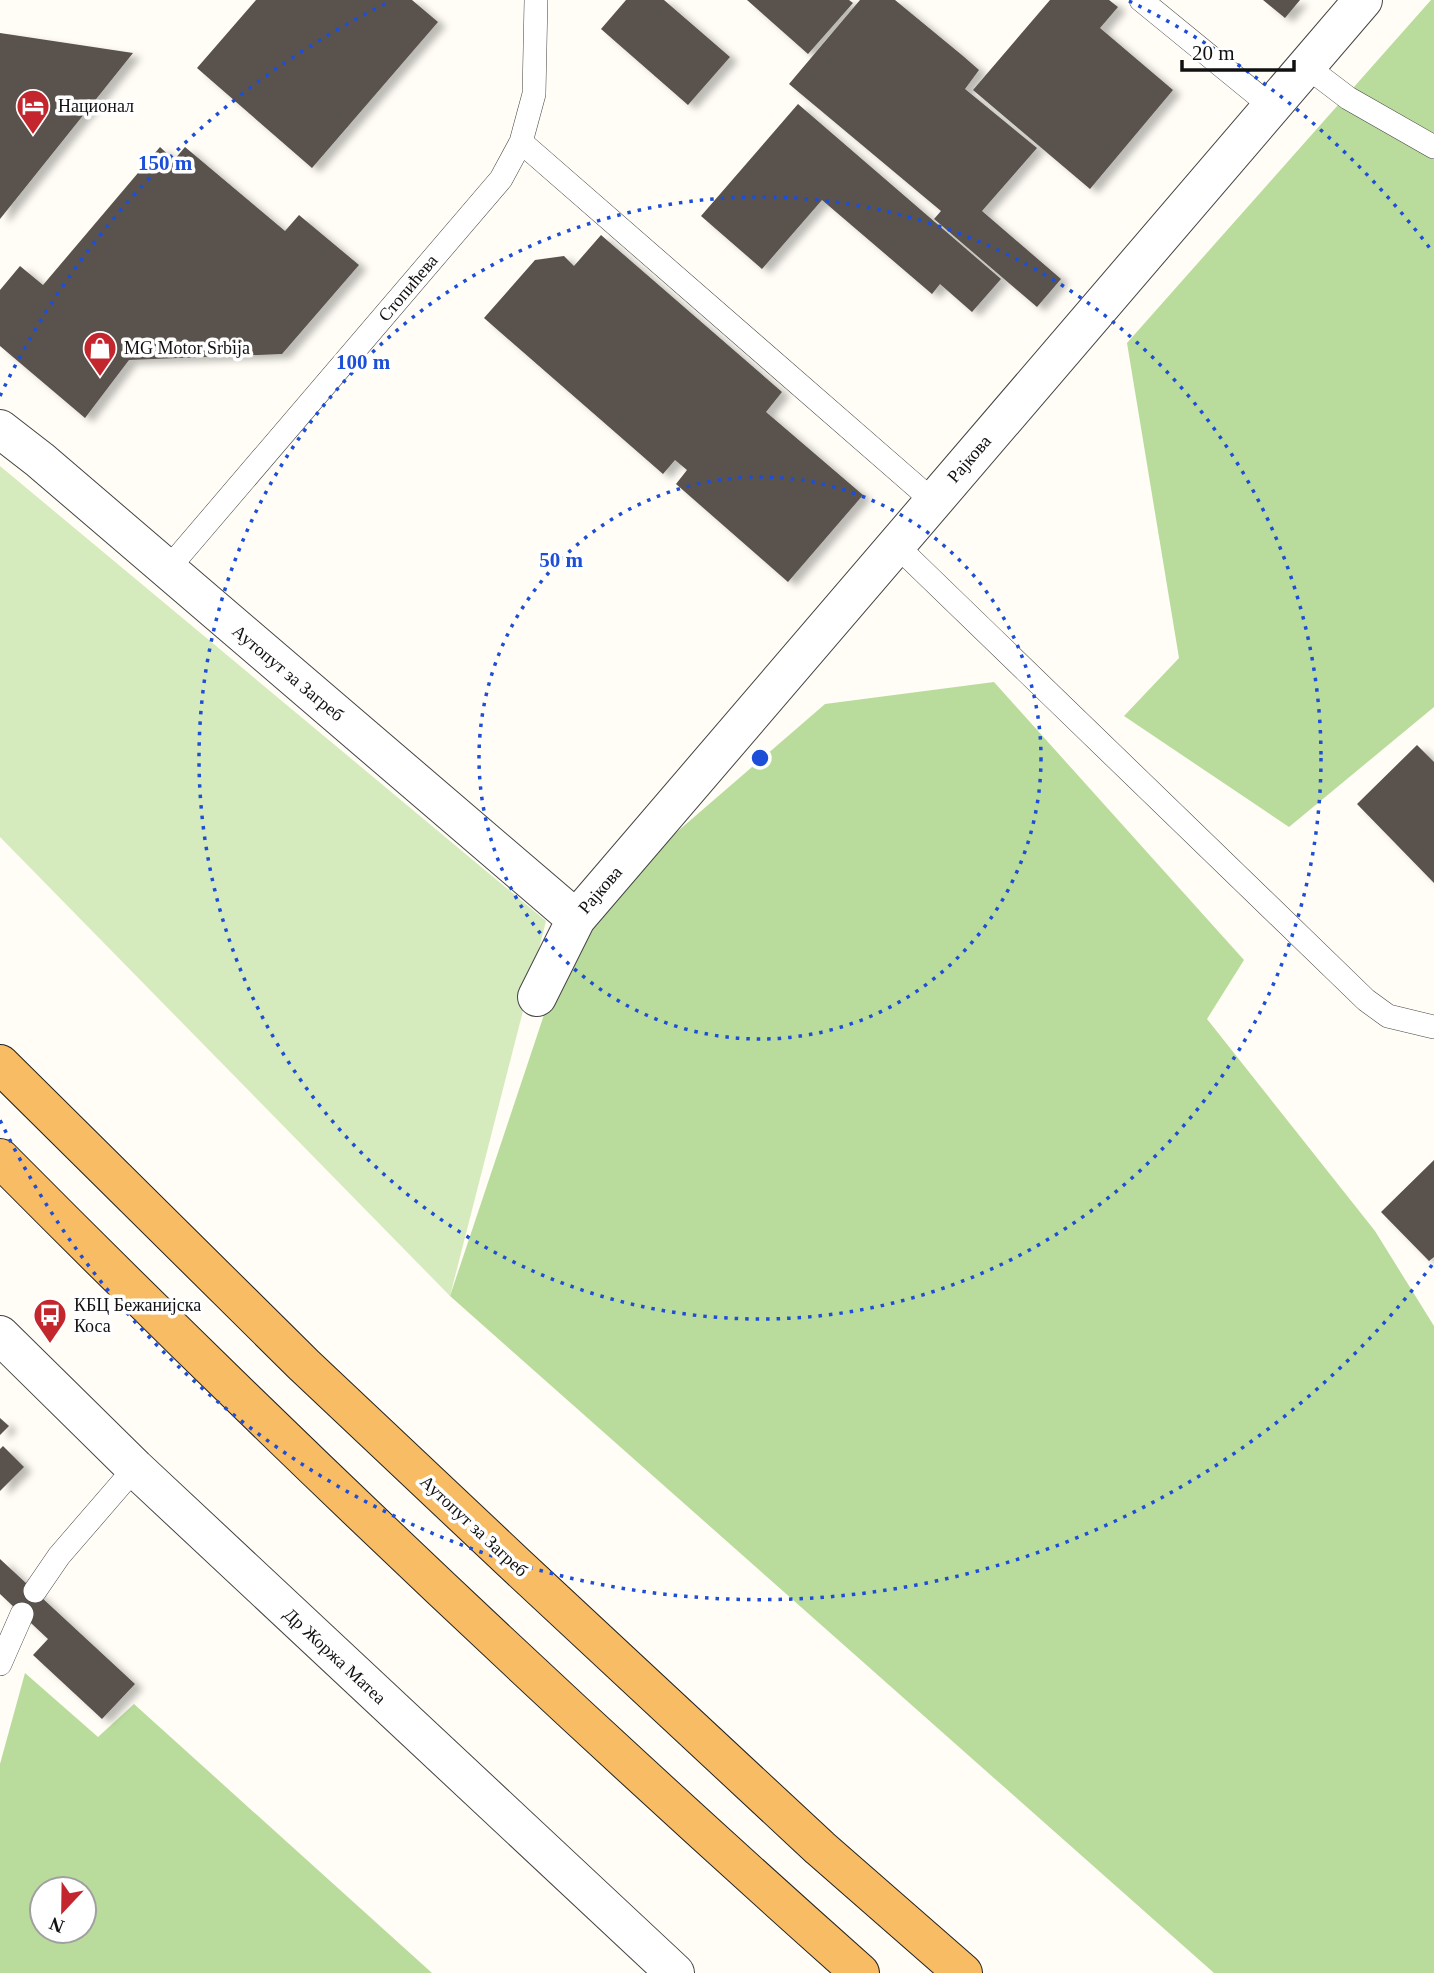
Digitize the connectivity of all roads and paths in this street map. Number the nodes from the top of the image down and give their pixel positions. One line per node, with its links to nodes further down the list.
1 (536, 0): 6 (lane, Стопићева)
2 (1141, 0): 5 (lane)
3 (1363, 0): 4 (street, Рајкова)
4 (1306, 66): 5 (street, Рајкова); 7 (lane)
5 (1272, 107): 9 (street, Рајкова)
6 (521, 142): 9 (lane); 11 (lane, Стопићева)
7 (1434, 146)
8 (0, 429): 11 (street, Аутопут за Загреб)
9 (933, 501): 10 (street, Рајкова)
10 (896, 545): 12 (street, Рајкова); 14 (lane)
11 (167, 570): 12 (street, Аутопут за Загреб)
12 (576, 919): 13 (street, Рајкова)
13 (537, 996)
14 (1434, 1027)
15 (0, 1063): 24 (highway, Аутопут за Загреб)
16 (0, 1158): 23 (highway)
17 (0, 1335): 18 (street, Др Жоржа Матеа)
18 (135, 1468): 19 (lane); 22 (street, Др Жоржа Матеа)
19 (36, 1591)
20 (22, 1614): 21 (lane)
21 (0, 1664)
22 (675, 1973)
23 (860, 1973)
24 (962, 1973)

